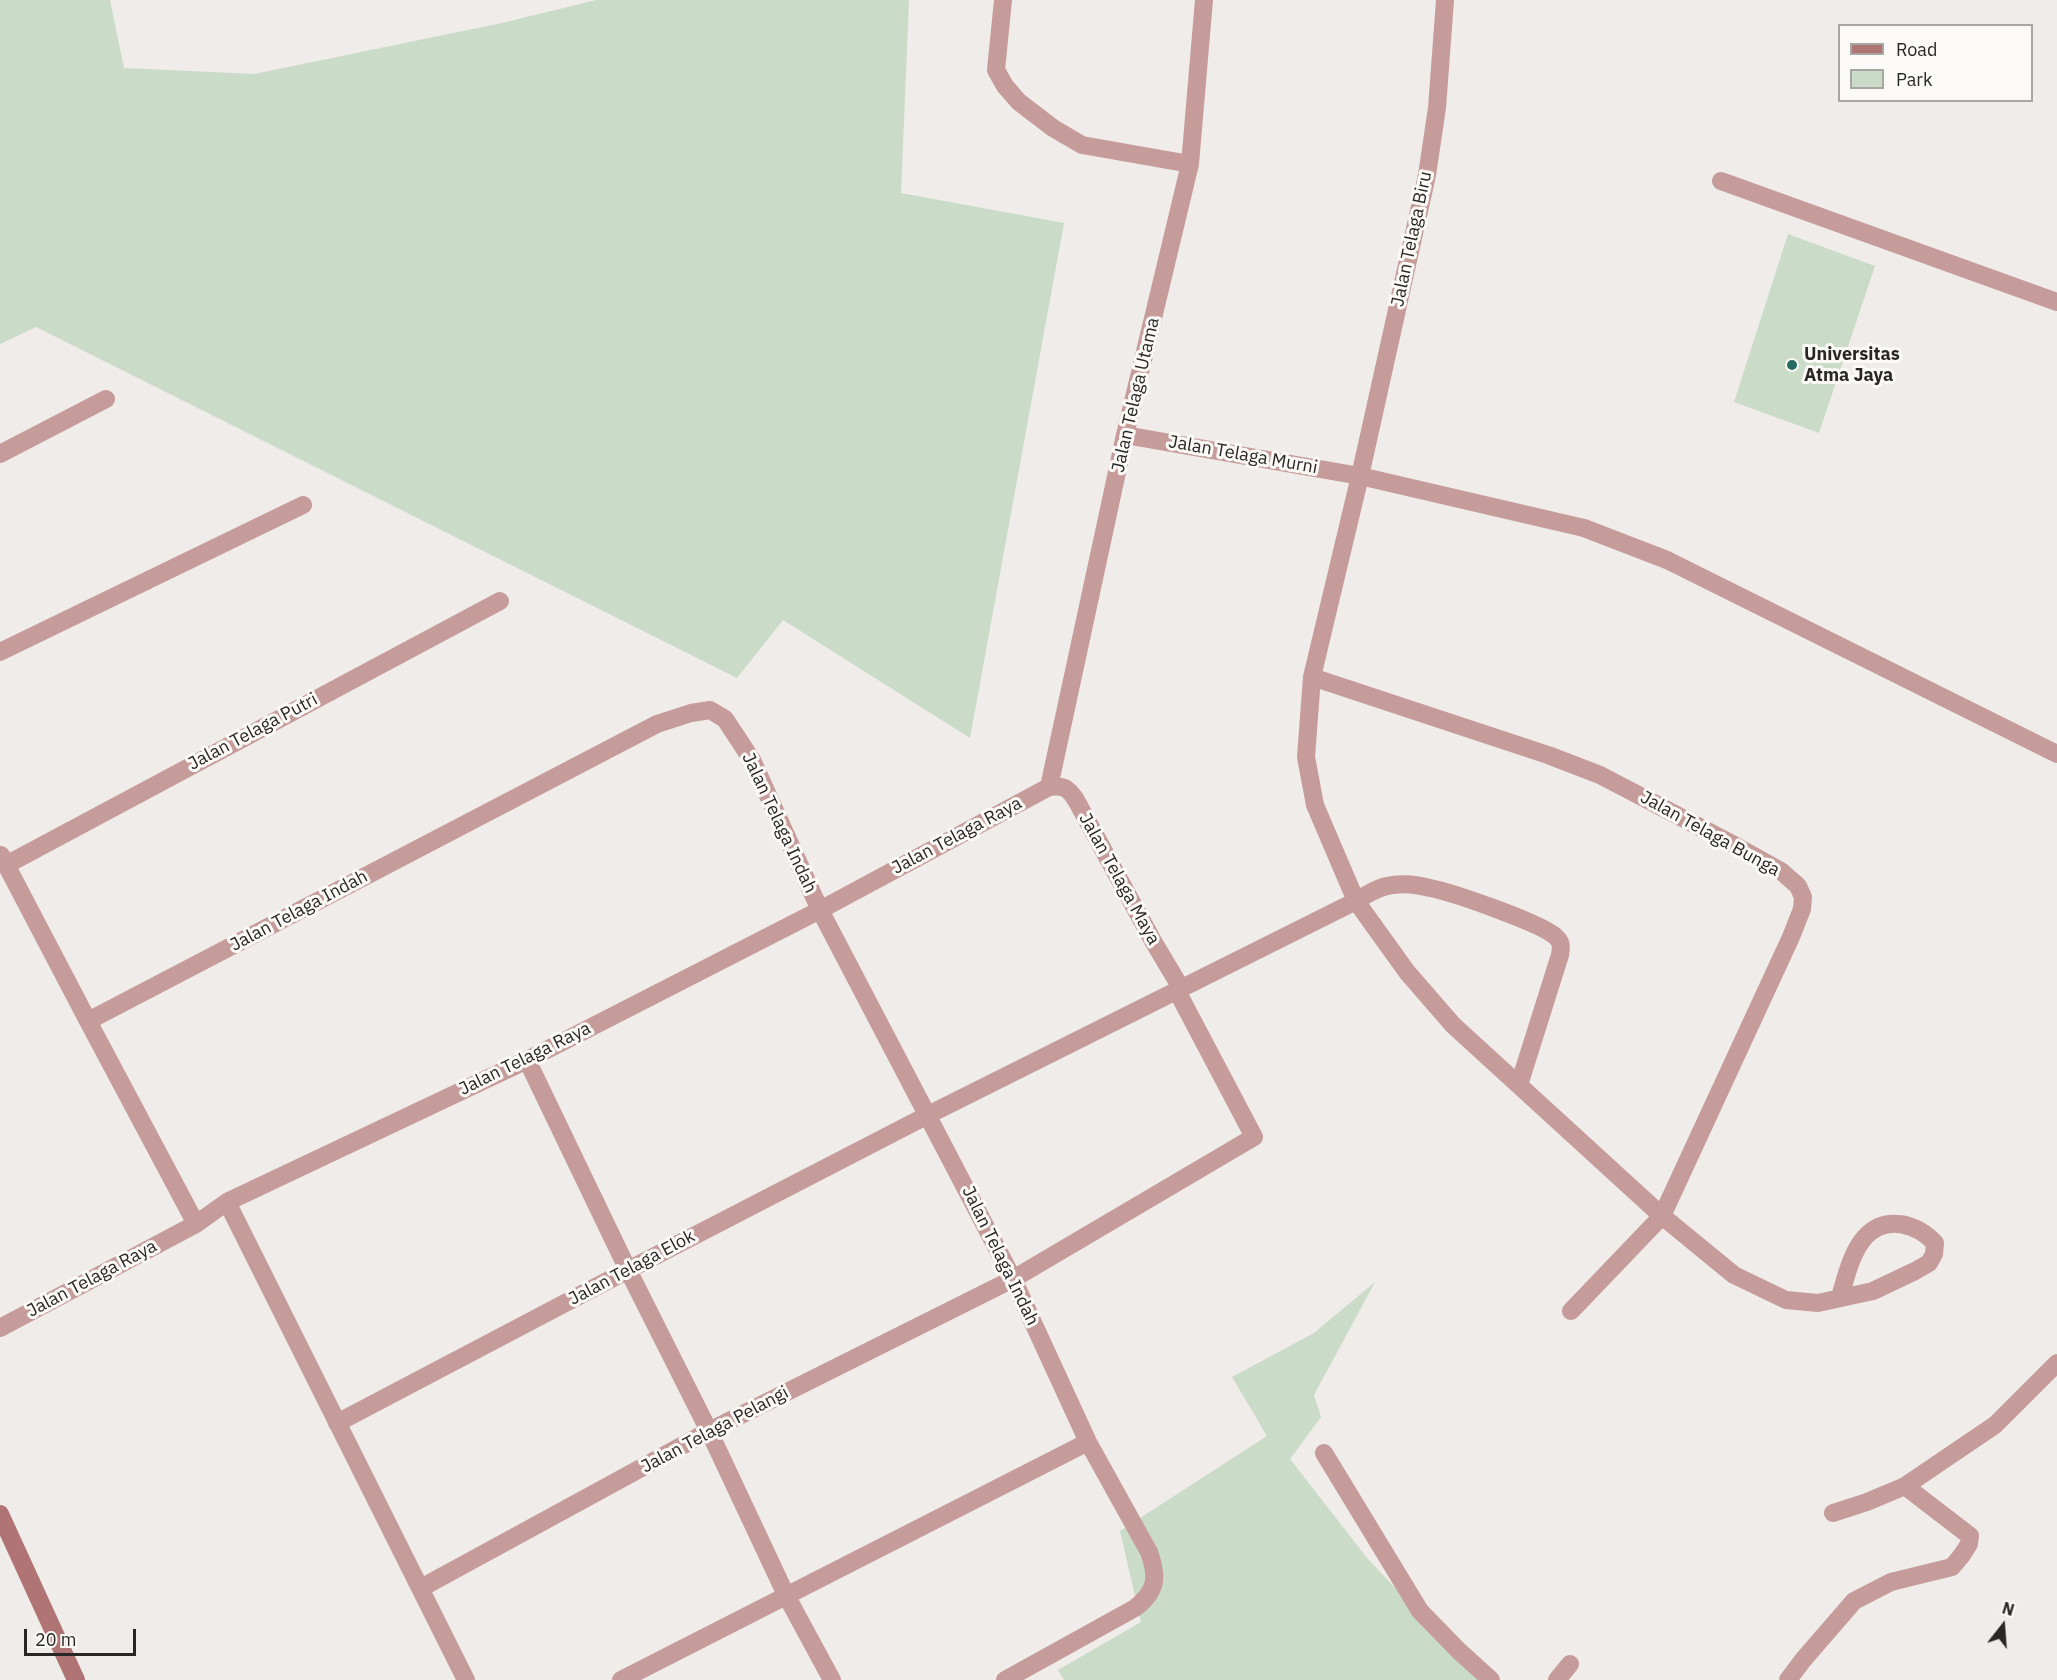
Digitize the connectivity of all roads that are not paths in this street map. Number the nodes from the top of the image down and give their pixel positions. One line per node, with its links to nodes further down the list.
1 (1003, 0): 4 (street)
2 (1204, 0): 4 (street, Jalan Telaga Utama)
3 (1444, 0): 10 (street, Jalan Telaga Biru)
4 (1191, 164): 8 (street, Jalan Telaga Utama)
5 (1721, 181): 6 (street)
6 (2057, 302)
7 (106, 399): 9 (street)
8 (1125, 435): 10 (street, Jalan Telaga Murni); 16 (street, Jalan Telaga Utama)
9 (0, 454)
10 (1360, 476): 14 (street, Jalan Telaga Biru); 15 (street, Jalan Telaga Murni)
11 (303, 505): 13 (street)
12 (500, 601): 17 (street, Jalan Telaga Putri)
13 (0, 652)
14 (1312, 677): 18 (street, Jalan Telaga Biru); 26 (street, Jalan Telaga Bunga)
15 (2057, 754)
16 (1048, 787): 19 (street, Jalan Telaga Raya); 20 (street, Jalan Telaga Maya)
17 (3, 859): 21 (street)
18 (1356, 901): 20 (street, Jalan Telaga Elok); 23 (street, Jalan Telaga Biru); 23 (street, Jalan Telaga Elok)
19 (820, 910): 21 (street, Jalan Telaga Indah); 22 (street, Jalan Telaga Raya); 24 (street, Jalan Telaga Indah)
20 (1179, 990): 24 (street, Jalan Telaga Elok); 29 (street, Jalan Telaga Pelangi)
21 (88, 1021): 27 (street)
22 (527, 1060): 25 (street, Jalan Telaga Raya); 28 (street)
23 (1519, 1085): 26 (street, Jalan Telaga Biru)
24 (928, 1115): 28 (street, Jalan Telaga Elok); 29 (street, Jalan Telaga Indah)
25 (227, 1202): 27 (street, Jalan Telaga Raya); 34 (street)
26 (1662, 1216): 30 (street, Jalan Telaga Biru); 31 (street, Jalan Telaga Bunga)
27 (196, 1224): 32 (street, Jalan Telaga Raya)
28 (628, 1270): 34 (street, Jalan Telaga Elok); 35 (street)
29 (1013, 1279): 35 (street, Jalan Telaga Pelangi); 36 (street, Jalan Telaga Indah)
30 (1840, 1297): 30 (street, Jalan Telaga Biru)
31 (1571, 1311)
32 (0, 1328)
33 (2057, 1363): 38 (street)
34 (337, 1424): 41 (street)
35 (709, 1431): 41 (street, Jalan Telaga Pelangi); 42 (street)
36 (1088, 1442): 42 (street); 48 (street, Jalan Telaga Indah)
37 (1324, 1453): 49 (street)
38 (1905, 1486): 39 (street); 51 (street)
39 (1833, 1513)
40 (0, 1514): 44 (street)
41 (421, 1588): 45 (street)
42 (786, 1595): 46 (street); 47 (street)
43 (1570, 1664): 50 (street)
44 (76, 1680)
45 (466, 1680)
46 (621, 1680)
47 (832, 1680)
48 (1005, 1680)
49 (1491, 1680)
50 (1557, 1680)
51 (1788, 1680)

